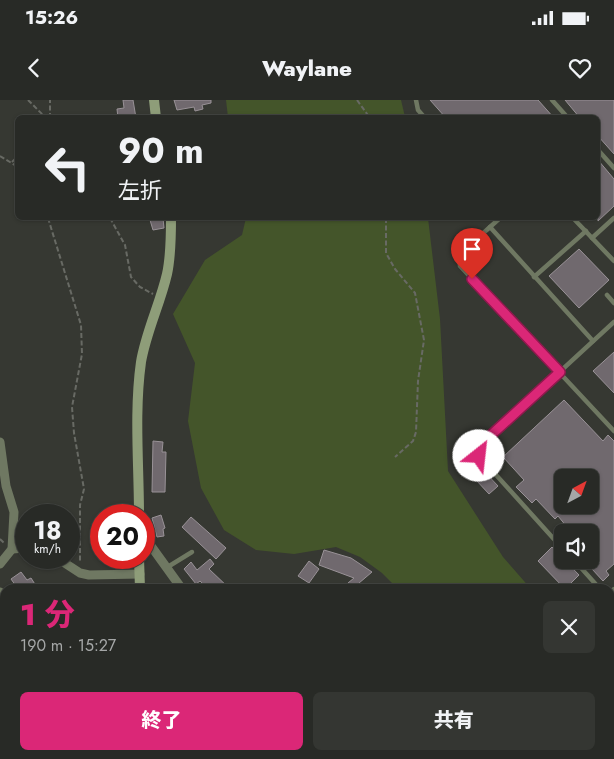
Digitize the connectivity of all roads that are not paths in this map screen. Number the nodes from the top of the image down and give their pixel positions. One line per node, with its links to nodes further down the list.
1 (154, 100): 4 (street)
2 (416, 100): 5 (lane)
3 (552, 100): 6 (lane)
4 (156, 115)
5 (422, 115)
6 (565, 115)
7 (600, 152): 8 (lane)
8 (614, 168)
9 (614, 218): 15 (lane)
10 (171, 220): 25 (street)
11 (498, 220): 13 (lane)
12 (575, 220): 14 (lane)
13 (490, 227): 17 (lane); 22 (lane)
14 (586, 231): 15 (lane); 17 (lane)
15 (592, 238): 16 (lane)
16 (614, 261)
17 (534, 277): 21 (lane)
18 (607, 295): 19 (lane)
19 (614, 303)
20 (614, 322): 21 (lane)
21 (593, 342): 22 (lane)
22 (560, 372): 23 (lane); 26 (lane)
23 (614, 431)
24 (0, 442): 27 (street)
25 (139, 504)
26 (554, 539)
27 (12, 549): 28 (street); 31 (street)
28 (15, 549)
29 (155, 552): 32 (street)
30 (192, 552): 32 (lane)
31 (0, 564)
32 (166, 568): 38 (street)
33 (74, 569): 36 (street)
34 (140, 569): 36 (street)
35 (582, 569): 39 (lane)
36 (140, 574): 37 (street)
37 (140, 584)
38 (178, 584)
39 (596, 584)

